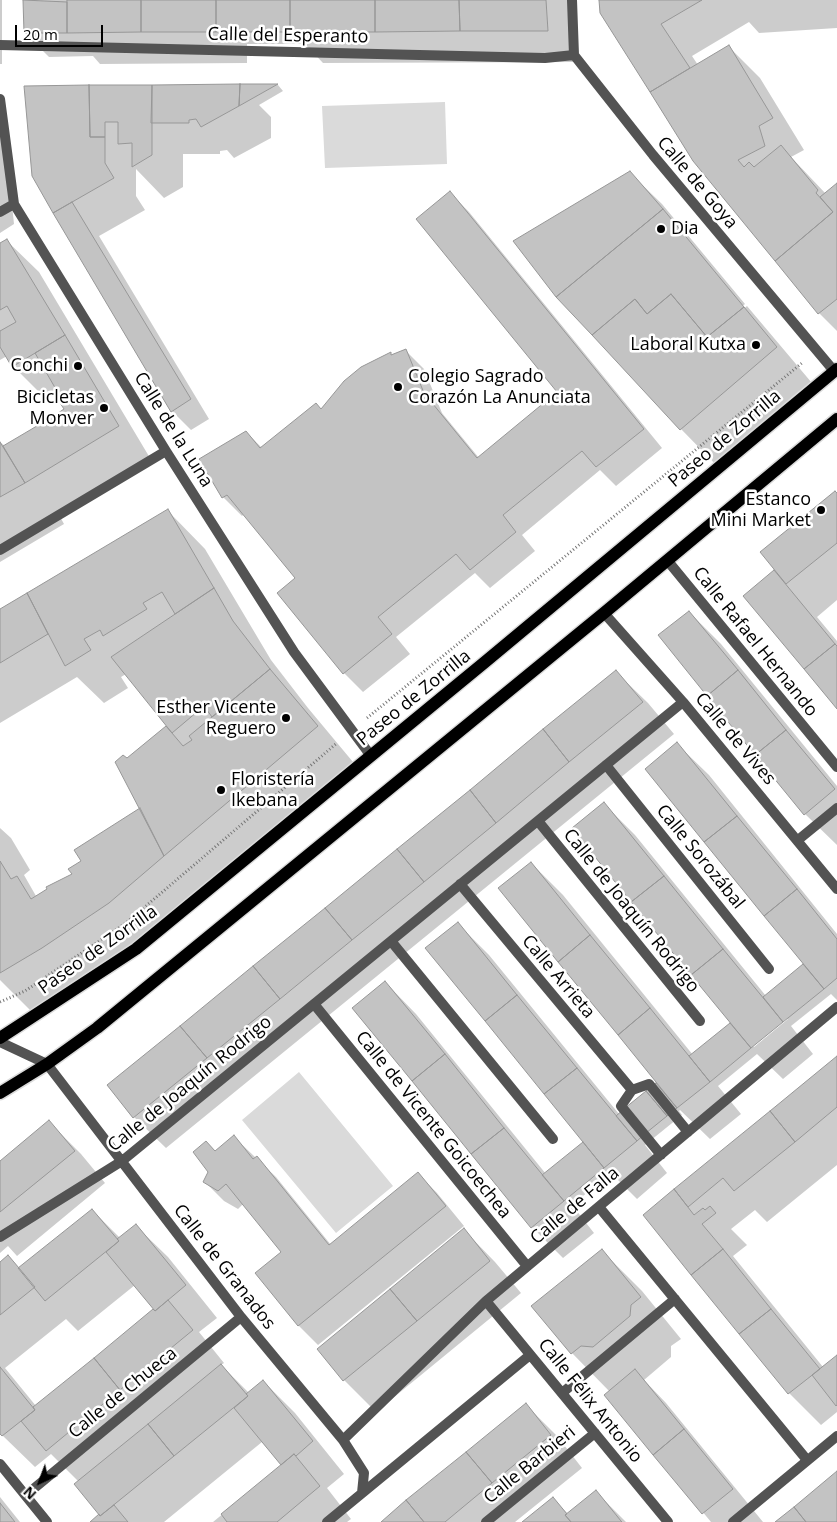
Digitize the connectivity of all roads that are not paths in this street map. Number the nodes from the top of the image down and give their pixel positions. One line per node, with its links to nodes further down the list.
1 (572, 0): 3 (street)
2 (0, 46): 3 (street, Calle del Esperanto)
3 (574, 55): 7 (street, Calle de Goya)
4 (0, 99): 5 (street, Calle de la Luna)
5 (14, 204): 6 (street); 9 (street, Calle de la Luna)
6 (0, 212)
7 (835, 370): 14 (main road, Paseo de Zorrilla)
8 (837, 419): 11 (main road)
9 (166, 451): 10 (street); 14 (street, Calle de la Luna)
10 (0, 550)
11 (667, 560): 12 (main road); 16 (street, Calle Rafael Hernando)
12 (604, 613): 13 (street, Calle de Vives); 28 (main road)
13 (683, 702): 15 (street, Calle de Joaquín Rodrigo); 19 (street, Calle de Vives)
14 (371, 756): 27 (main road, Paseo de Zorrilla)
15 (606, 766): 18 (street, Calle de Joaquín Rodrigo); 23 (street, Calle Sorozábal)
16 (837, 767)
17 (837, 808): 19 (street)
18 (538, 822): 20 (street, Calle de Joaquín Rodrigo); 26 (street, Calle de Joaquín Rodrigo)
19 (798, 840): 21 (street, Calle de Vives)
20 (460, 884): 22 (street, Calle de Joaquín Rodrigo); 29 (street, Calle Arrieta)
21 (837, 889)
22 (391, 941): 24 (street, Calle de Joaquín Rodrigo); 32 (street)
23 (768, 969)
24 (314, 1004): 34 (street, Calle de Joaquín Rodrigo); 37 (street, Calle de Vicente Goicoechea)
25 (837, 1007): 31 (street, Calle de Falla)
26 (700, 1021)
27 (0, 1040): 28 (street, Paseo de Zorrilla)
28 (47, 1064): 30 (main road); 34 (street, Calle de Granados)
29 (632, 1090): 31 (street); 33 (street)
30 (0, 1094)
31 (688, 1132): 33 (street, Calle de Falla)
32 (553, 1139)
33 (661, 1155): 35 (street, Calle de Falla)
34 (122, 1161): 36 (street, Calle de Joaquín Rodrigo); 40 (street, Calle de Granados)
35 (599, 1207): 37 (street, Calle de Falla); 38 (street)
36 (0, 1237)
37 (527, 1266): 39 (street, Calle de Falla)
38 (675, 1299): 42 (street); 46 (street)
39 (486, 1301): 41 (street, Calle Félix Antonio); 45 (street, Calle de Falla)
40 (241, 1317): 45 (street, Calle de Granados); 49 (street, Calle de Chueca)
41 (530, 1355): 42 (street, Calle Félix Antonio); 48 (street)
42 (562, 1393): 43 (street, Calle Félix Antonio)
43 (595, 1433): 52 (street, Calle Barbieri); 53 (street, Calle Félix Antonio)
44 (837, 1436): 46 (street)
45 (343, 1440): 48 (street, Calle de Granados)
46 (807, 1460): 54 (street)
47 (0, 1464): 49 (street)
48 (362, 1493): 51 (street)
49 (26, 1495): 50 (street)
50 (47, 1522)
51 (327, 1522)
52 (486, 1522)
53 (668, 1522)
54 (733, 1522)

